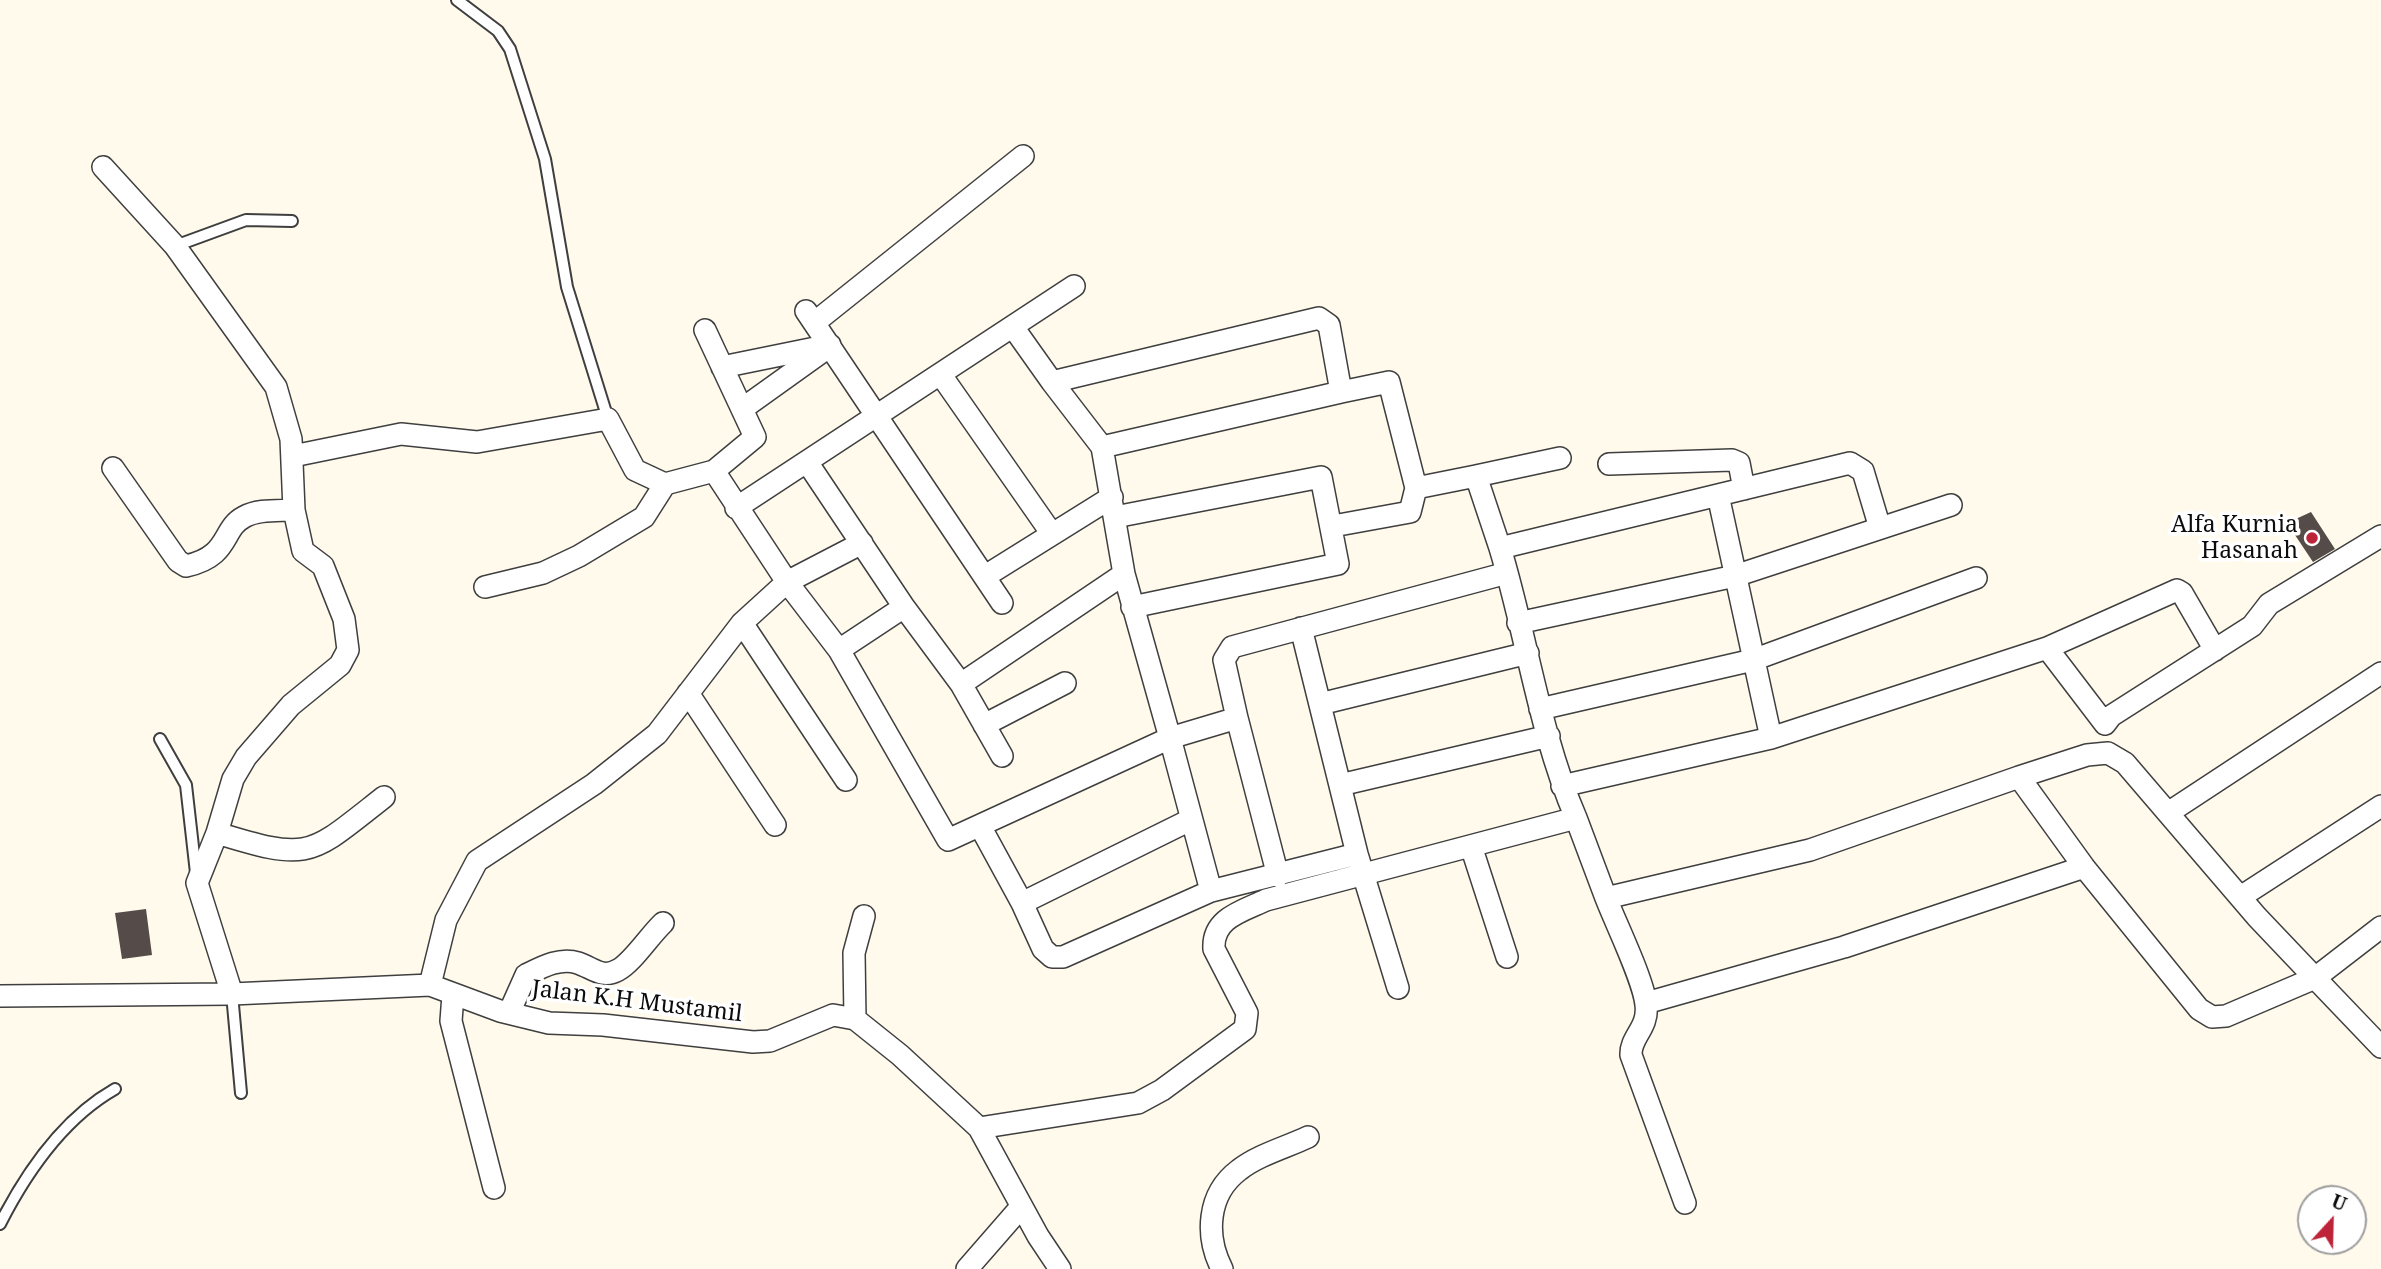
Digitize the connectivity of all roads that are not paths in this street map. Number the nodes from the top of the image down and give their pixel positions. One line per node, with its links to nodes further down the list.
1 (457, 0): 16 (lane)
2 (1023, 156): 9 (street)
3 (103, 167): 5 (street)
4 (292, 220): 5 (lane)
5 (175, 246): 18 (street)
6 (1074, 286): 7 (street)
7 (1013, 327): 11 (street); 12 (street)
8 (705, 330): 10 (street)
9 (830, 345): 10 (street); 14 (street); 15 (street)
10 (722, 367): 14 (street)
11 (941, 375): 15 (street); 35 (street)
12 (1052, 382): 13 (street); 17 (street)
13 (1340, 392): 17 (street); 26 (street)
14 (742, 409): 23 (street)
15 (878, 416): 20 (street); 41 (street)
16 (608, 419): 18 (street); 25 (street)
17 (1102, 447): 30 (street)
18 (293, 456): 32 (street)
19 (1560, 458): 24 (street)
20 (807, 462): 31 (street); 37 (street)
21 (1609, 464): 27 (street)
22 (113, 468): 32 (street)
23 (714, 471): 25 (street); 31 (street)
24 (1476, 476): 26 (street); 38 (street)
25 (666, 484): 45 (street)
26 (1416, 488): 33 (street)
27 (1744, 489): 28 (street); 34 (street)
28 (1718, 495): 38 (street); 42 (street)
29 (1951, 505): 34 (street)
30 (1113, 507): 33 (street); 35 (street); 40 (street)
31 (736, 508): 44 (street)
32 (293, 510): 83 (street)
33 (1333, 526): 48 (street)
34 (1880, 528): 42 (street)
35 (1052, 534): 41 (street)
36 (2381, 536): 54 (street)
37 (862, 543): 44 (street); 47 (street)
38 (1500, 548): 39 (street)
39 (1507, 573): 50 (street); 51 (street)
40 (1124, 574): 48 (street); 59 (street)
41 (987, 575): 46 (street)
42 (1735, 576): 50 (street); 56 (street)
43 (1976, 578): 56 (street)
44 (787, 582): 49 (street); 53 (street)
45 (485, 587)
46 (1002, 603)
47 (904, 607): 53 (street); 59 (street)
48 (1132, 607): 67 (street)
49 (742, 623): 60 (street); 73 (street)
50 (1518, 623): 55 (street)
51 (1301, 628): 61 (street); 63 (street)
52 (2047, 648): 54 (street); 64 (street); 68 (street)
53 (839, 650): 82 (street)
54 (2215, 650): 64 (street)
55 (1528, 653): 61 (street); 62 (street)
56 (1753, 660): 62 (street); 68 (street)
57 (2381, 673): 77 (street)
58 (1065, 683): 65 (street)
59 (961, 684): 65 (street)
60 (688, 693): 81 (street); 98 (street)
61 (1320, 704): 74 (street)
62 (1540, 709): 66 (street)
63 (1237, 718): 67 (street); 87 (street)
64 (2105, 724): 70 (street)
65 (984, 726): 71 (street)
66 (1549, 736): 74 (street); 75 (street)
67 (1170, 738): 80 (street); 82 (street)
68 (1771, 738): 75 (street)
69 (160, 739): 88 (lane)
70 (2108, 753): 72 (street); 77 (street)
71 (1002, 756)
72 (2019, 777): 86 (street); 91 (street)
73 (846, 780)
74 (1340, 785): 85 (street)
75 (1562, 786): 78 (street)
76 (384, 797): 83 (street)
77 (2168, 813): 90 (street)
78 (1576, 817): 84 (street); 91 (street)
79 (2377, 817): 90 (street)
80 (1190, 820): 89 (street); 92 (street)
81 (775, 825)
82 (980, 826): 92 (street)
83 (217, 833): 88 (street)
84 (1471, 846): 85 (street); 96 (street)
85 (1360, 863): 87 (street); 99 (street); 109 (street)
86 (2084, 867): 97 (street); 103 (street)
87 (1278, 876): 89 (street)
88 (197, 883): 100 (street)
89 (1211, 891): 92 (street)
90 (2242, 896): 97 (street)
91 (1606, 898): 103 (street)
92 (1022, 903)
93 (864, 916): 105 (street)
94 (663, 923): 104 (street)
95 (2381, 928): 97 (street)
96 (1507, 957)
97 (2315, 978): 106 (street)
98 (430, 985): 100 (street, Jalan K.H Mustamil); 101 (street, Jalan K.H Mustamil)
99 (1398, 988)
100 (232, 994): 102 (street, Jalan K.H Mustamil); 108 (lane)
101 (453, 995): 104 (street, Jalan K.H Mustamil); 111 (street)
102 (0, 996)
103 (1646, 1003): 112 (street)
104 (509, 1013): 105 (street, Jalan K.H Mustamil)
105 (855, 1019): 109 (street)
106 (2381, 1047)
107 (115, 1089): 114 (lane)
108 (241, 1093)
109 (979, 1128): 113 (street)
110 (1308, 1137): 117 (street)
111 (494, 1188)
112 (1685, 1203)
113 (1021, 1207): 115 (street); 116 (street)
114 (0, 1224)
115 (967, 1269)
116 (1060, 1269)
117 (1222, 1269)

